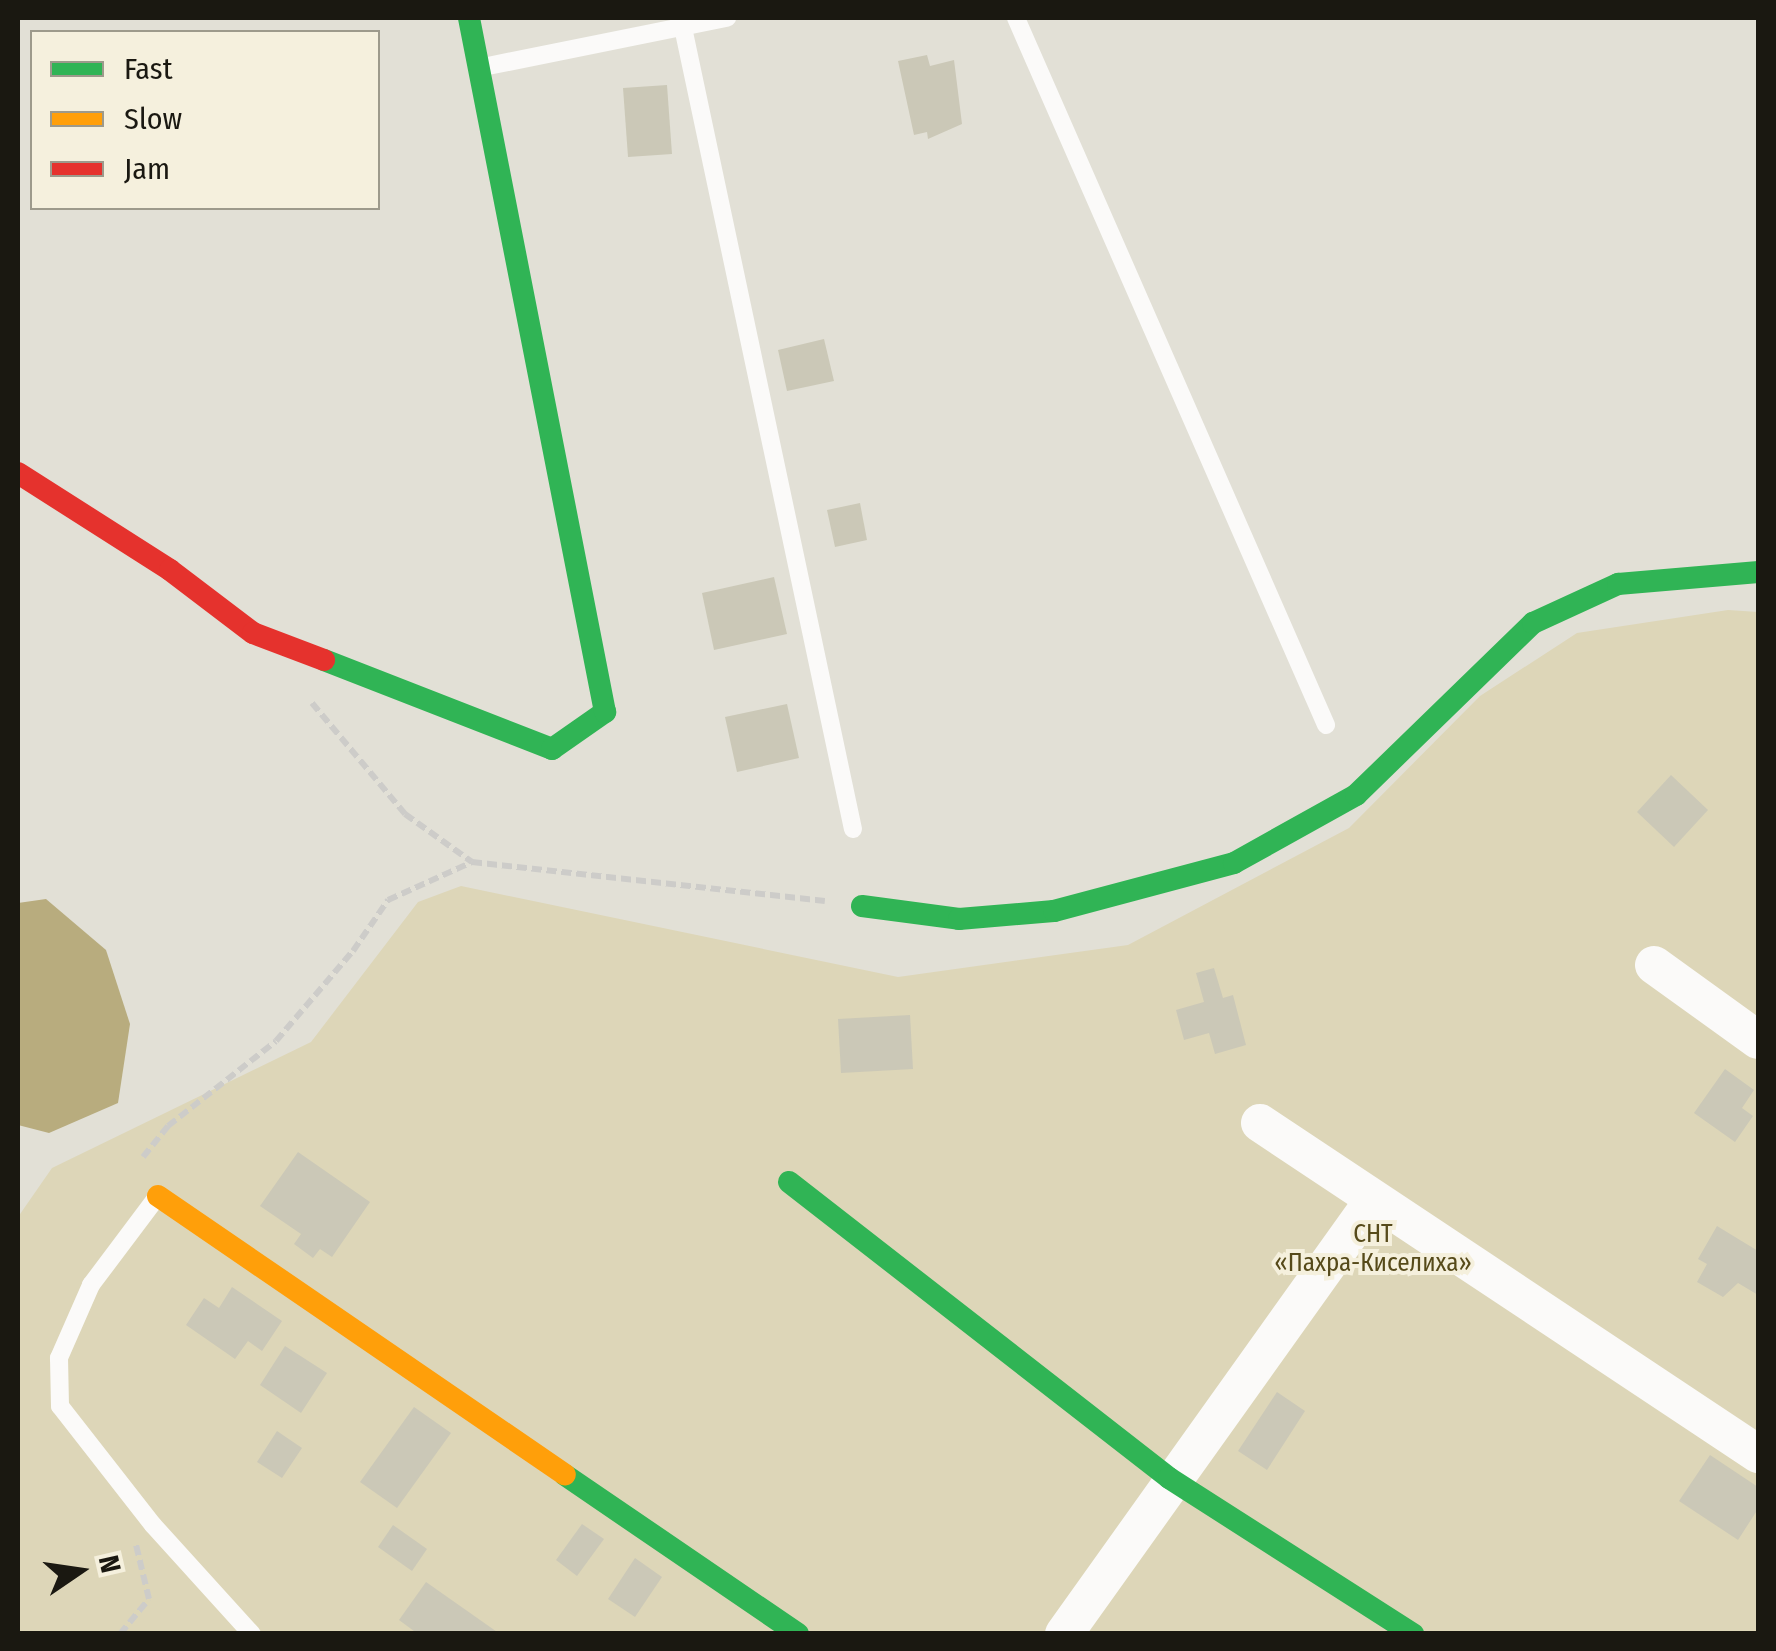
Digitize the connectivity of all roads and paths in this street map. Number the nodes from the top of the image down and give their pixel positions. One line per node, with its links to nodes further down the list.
1 (469, 18): 5 (street)
2 (727, 18): 4 (lane)
3 (1016, 18): 9 (lane)
4 (682, 22): 5 (lane); 10 (lane)
5 (479, 68): 6 (street)
6 (18, 473)
7 (1758, 572): 12 (street)
8 (304, 694): 11 (path)
9 (1326, 725)
10 (853, 829)
11 (472, 862): 12 (path); 17 (path)
12 (862, 906)
13 (1654, 965): 14 (street)
14 (1758, 1040)
15 (1260, 1123): 18 (street)
16 (789, 1182): 20 (street)
17 (158, 1196): 23 (lane); 24 (street)
18 (1373, 1201): 19 (street); 20 (street)
19 (1758, 1454)
20 (1169, 1478): 25 (street); 26 (street)
21 (136, 1542): 22 (path)
22 (120, 1634)
23 (252, 1634)
24 (798, 1634)
25 (1064, 1634)
26 (1414, 1634)

